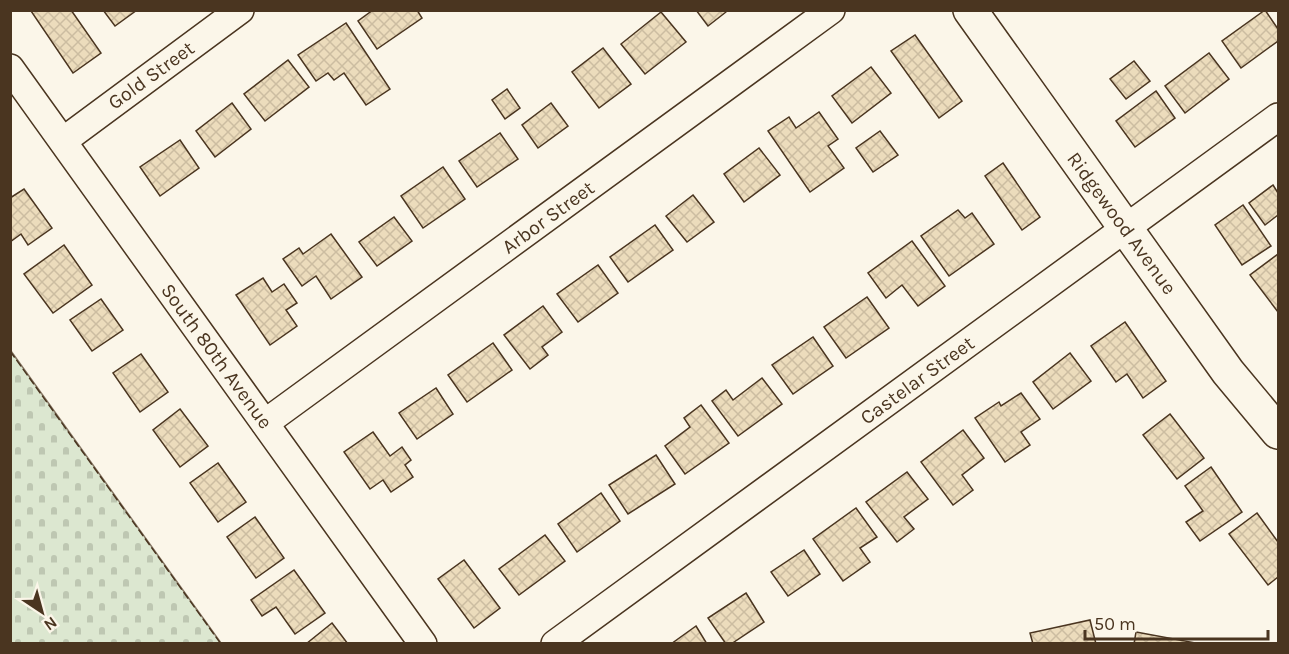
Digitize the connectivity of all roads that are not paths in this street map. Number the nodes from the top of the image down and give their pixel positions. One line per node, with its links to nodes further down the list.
1 (240, 10): 6 (street, Gold Street)
2 (831, 10): 8 (street, Arbor Street)
3 (970, 10): 7 (main road, Ridgewood Avenue)
4 (10, 68): 6 (street, South 80th Avenue)
5 (1278, 117): 7 (street, Castelar Street)
6 (63, 141): 8 (street, South 80th Avenue)
7 (1126, 227): 9 (main road, Ridgewood Avenue); 11 (street, Castelar Street)
8 (265, 423): 10 (street, South 80th Avenue)
9 (1278, 432)
10 (423, 644)
11 (555, 644)

